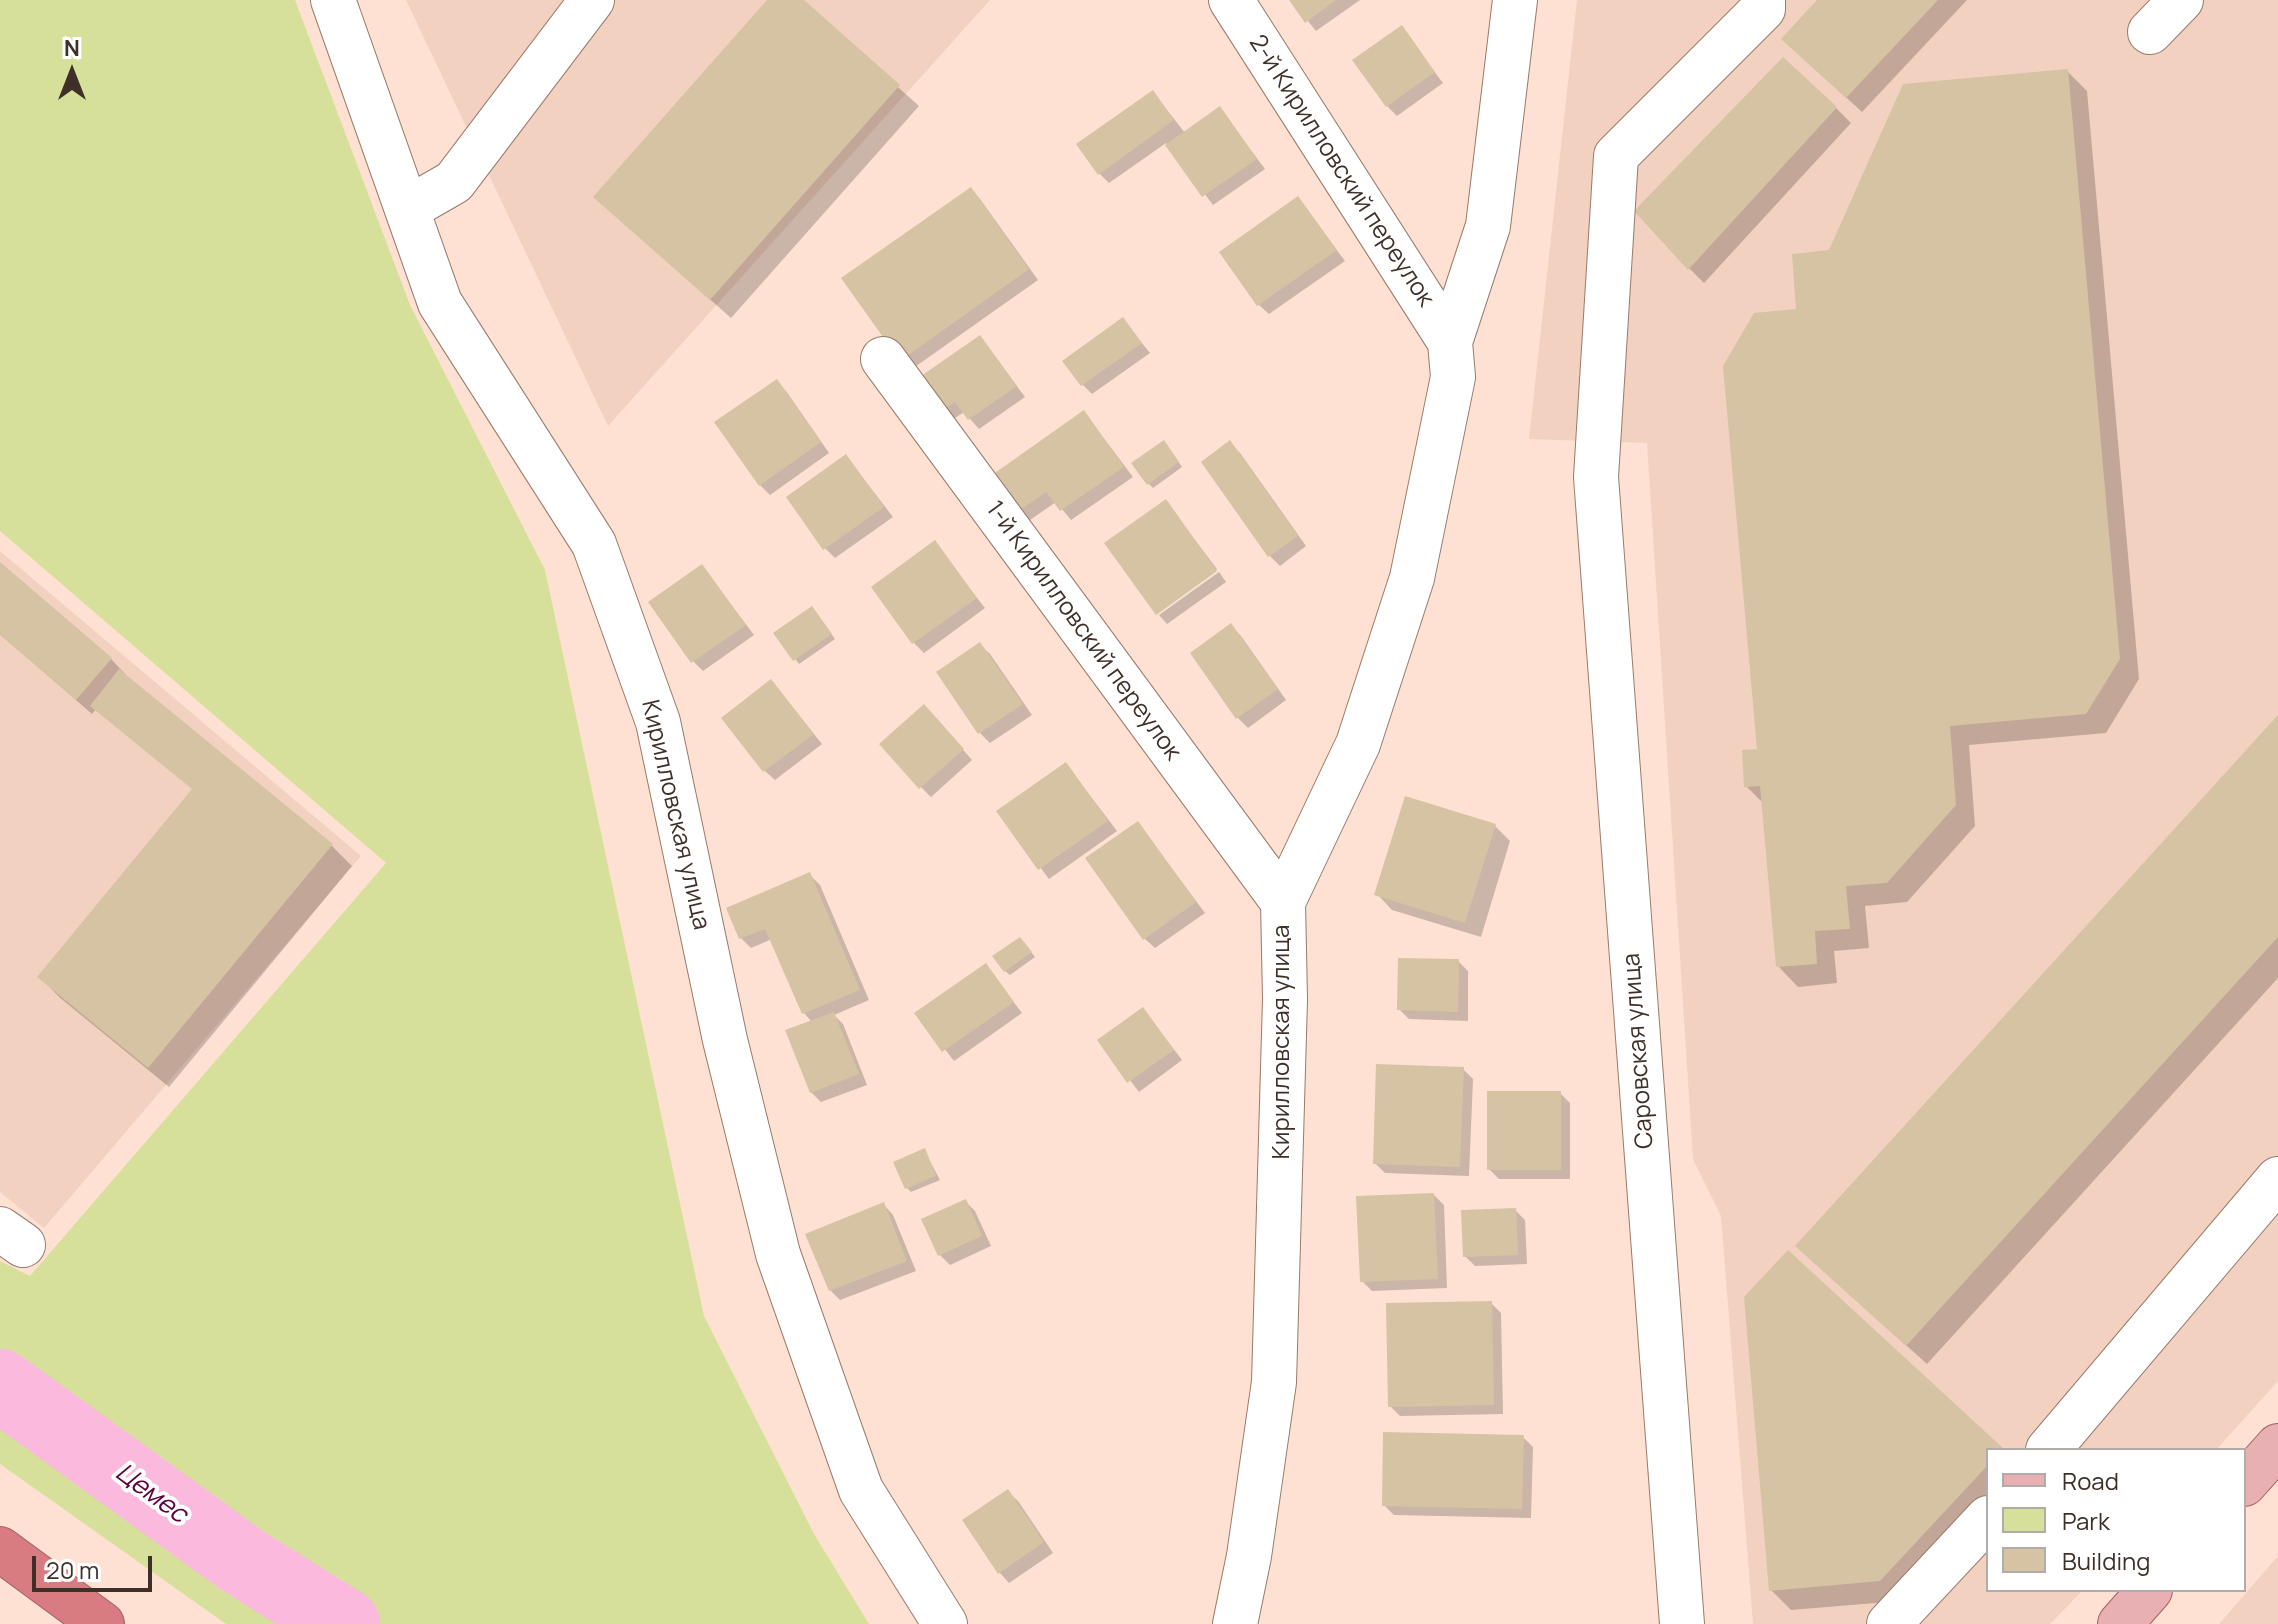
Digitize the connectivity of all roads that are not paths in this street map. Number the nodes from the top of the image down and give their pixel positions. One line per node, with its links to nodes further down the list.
1 (333, 0): 8 (street, Кирилловская улица)
2 (592, 0): 8 (street)
3 (1231, 0): 9 (street, 2-й Кирилловский переулок)
4 (1515, 0): 9 (street)
5 (1763, 0): 22 (street, Саровская улица)
6 (2181, 0): 7 (street)
7 (2150, 32)
8 (407, 209): 20 (street, Кирилловская улица)
9 (1450, 342): 11 (street, Кирилловская улица)
10 (883, 359): 11 (street, 1-й Кирилловский переулок)
11 (1283, 902): 21 (street, Кирилловская улица)
12 (2278, 1179): 14 (street)
13 (2278, 1446): 15 (main road)
14 (2050, 1448)
15 (2246, 1482)
16 (1986, 1520): 23 (street)
17 (0, 1549): 19 (highway)
18 (2148, 1592): 24 (main road)
19 (95, 1622)
20 (945, 1624)
21 (1235, 1624)
22 (1682, 1624)
23 (1889, 1624)
24 (2120, 1624)

